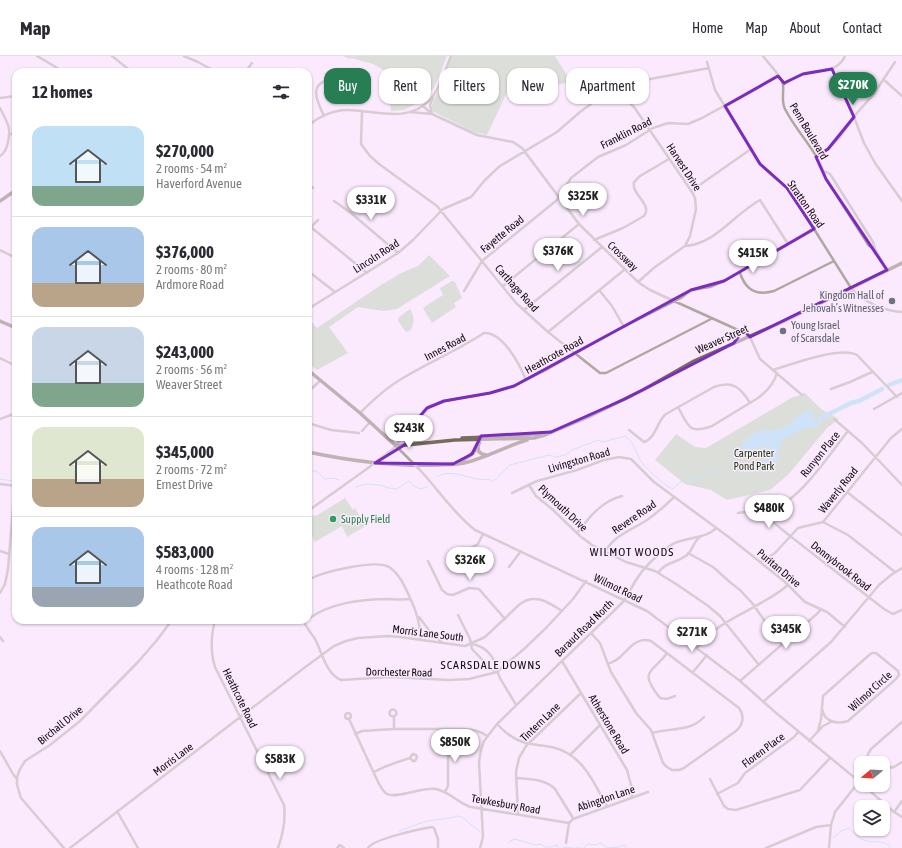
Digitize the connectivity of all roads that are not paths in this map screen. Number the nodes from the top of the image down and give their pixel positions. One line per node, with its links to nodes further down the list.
1 (37, 56): 10 (street)
2 (112, 56): 11 (street)
3 (184, 56): 12 (street)
4 (451, 56): 21 (street)
5 (763, 56): 16 (street, Penn Boulevard)
6 (845, 56): 15 (street)
7 (707, 62): 14 (street, Stratton Road)
8 (895, 62): 17 (street)
9 (252, 63): 13 (street)
10 (57, 68)
11 (127, 68)
12 (209, 68)
13 (248, 68)
14 (709, 68): 18 (street, Lincoln Road); 28 (street, Stratton Road)
15 (832, 69): 20 (street); 34 (street)
16 (778, 76): 20 (street, Penn Boulevard); 28 (street, Franklin Road)
17 (883, 79): 23 (street); 34 (street)
18 (649, 80)
19 (324, 82): 33 (street)
20 (783, 85): 41 (street, Penn Boulevard)
21 (435, 92): 27 (street); 32 (street)
22 (12, 96): 24 (street)
23 (902, 96)
24 (0, 98)
25 (591, 104): 39 (street, Lincoln Road)
26 (631, 104): 36 (street, Harvest Drive)
27 (423, 106): 31 (street); 32 (street, Crossway)
28 (725, 106): 36 (street, Franklin Road); 38 (street, Stratton Road)
29 (0, 108): 37 (street)
30 (362, 111): 31 (street); 33 (street); 52 (street, Carthage Road)
31 (409, 112): 32 (street)
32 (432, 114): 39 (street, Crossway)
33 (324, 116): 35 (street)
34 (854, 117): 41 (street); 50 (street)
35 (312, 124)
36 (650, 130): 42 (street, Harvest Drive); 46 (street, Franklin Road)
37 (10, 134): 40 (street)
38 (751, 149): 44 (street); 60 (street, Stratton Road)
39 (525, 150): 46 (street, Crossway); 52 (street, Lincoln Road)
40 (0, 156)
41 (816, 157): 43 (street, Penn Boulevard)
42 (669, 159): 44 (street, Harvest Drive); 61 (street)
43 (824, 171): 47 (street, Penn Boulevard); 48 (street, Penn Boulevard)
44 (691, 191): 63 (street, Harvest Drive)
45 (12, 193): 49 (main road)
46 (559, 197): 56 (street, Crossway); 69 (street, Fayette Road)
47 (845, 197): 48 (street); 54 (street, Penn Boulevard)
48 (840, 200): 55 (street, Penn Boulevard)
49 (0, 201)
50 (902, 201)
51 (334, 202): 67 (street)
52 (442, 211): 67 (street, Lincoln Road); 69 (street, Carthage Road)
53 (318, 220): 58 (street)
54 (859, 220): 55 (street); 65 (street, Penn Boulevard)
55 (854, 223): 65 (street, Penn Boulevard)
56 (579, 224): 61 (street, Crossway); 78 (street)
57 (822, 224): 60 (street, Heathcote Road)
58 (312, 227)
59 (312, 228): 74 (street)
60 (814, 229): 62 (street, Heathcote Road); 70 (street, Stratton Road)
61 (594, 240): 64 (street, Crossway)
62 (788, 244): 63 (street); 75 (street, Heathcote Road)
63 (684, 246): 77 (street)
64 (602, 247): 72 (street, Crossway); 87 (street)
65 (875, 249): 73 (street, Penn Boulevard)
66 (0, 250): 68 (street)
67 (398, 253): 74 (street, Lincoln Road)
68 (12, 256)
69 (482, 261): 78 (street, Carthage Road); 81 (street, Fayette Road)
70 (834, 261): 75 (street); 79 (street, Stratton Road)
71 (902, 263): 73 (main road, Weaver Street)
72 (624, 270): 77 (street, Crossway); 80 (street)
73 (887, 270): 79 (main road, Weaver Street)
74 (367, 273): 82 (street, Lincoln Road)
75 (740, 273): 85 (street, Heathcote Road)
76 (312, 274): 82 (street)
77 (638, 282): 85 (street, Crossway)
78 (503, 286): 87 (street, Carthage Road)
79 (851, 288): 83 (street, Stratton Road); 84 (main road, Weaver Street)
80 (599, 290): 92 (street); 94 (street)
81 (464, 291)
82 (335, 292): 86 (street, Lincoln Road)
83 (858, 294): 84 (main road); 88 (street, Stratton Road)
84 (838, 295): 95 (main road, Weaver Street)
85 (674, 301): 89 (street, Crossway); 92 (street, Heathcote Road)
86 (312, 306)
87 (524, 310): 94 (street, Carthage Road)
88 (902, 312)
89 (712, 319): 93 (street, Crossway); 97 (street, Carthage Road)
90 (0, 321): 91 (main road)
91 (12, 326)
92 (624, 327): 97 (street, Heathcote Road)
93 (737, 330): 95 (street, Crossway); 96 (street)
94 (548, 332): 97 (street, Carthage Road)
95 (750, 337): 96 (main road, Weaver Street); 100 (street)
96 (734, 342): 124 (main road, Weaver Street)
97 (574, 354): 105 (street, Heathcote Road)
98 (0, 358): 99 (street)
99 (12, 364)
100 (773, 370): 101 (street); 103 (street)
101 (872, 372): 107 (street); 110 (street)
102 (312, 373): 104 (main road)
103 (777, 373): 109 (street); 111 (street)
104 (321, 380): 106 (street); 114 (main road)
105 (526, 380): 114 (street, Innes Road); 123 (street, Heathcote Road)
106 (312, 388)
107 (832, 389)
108 (902, 394): 110 (street)
109 (802, 395)
110 (897, 397): 113 (street)
111 (750, 403): 112 (street); 112 (street)
112 (678, 407): 121 (street)
113 (874, 409)
114 (360, 413): 118 (main road)
115 (12, 414): 116 (street)
116 (0, 419)
117 (834, 419): 122 (street)
118 (370, 422): 119 (street); 128 (main road)
119 (312, 424)
120 (902, 429): 132 (street, Waverly Road)
121 (629, 430)
122 (848, 431): 132 (street); 144 (street, Runyon Place)
123 (406, 433): 127 (main road); 128 (street, Heathcote Road)
124 (549, 433): 125 (main road, Weaver Street); 126 (main road, Weaver Street)
125 (480, 438): 126 (main road, Weaver Street); 127 (main road, Weaver Street); 129 (main road)
126 (534, 438): 131 (main road)
127 (412, 443): 128 (main road, Weaver Street)
128 (396, 446): 143 (street, Heathcote Road, bridge); 150 (street, Wilmot Road, bridge)
129 (478, 446): 131 (main road); 134 (main road)
130 (312, 453): 134 (main road)
131 (490, 454): 134 (main road)
132 (876, 457): 137 (street); 139 (street, Waverly Road)
133 (629, 458): 136 (street, Livingston Road); 142 (street, Puritan Drive)
134 (453, 464)
135 (0, 484): 138 (street)
136 (529, 485): 140 (street, Livingston Road); 149 (street, Plymouth Drive)
137 (902, 485)
138 (12, 486)
139 (847, 492): 146 (street, Waverly Road); 151 (street)
140 (512, 493)
141 (622, 496): 149 (street)
142 (674, 497): 148 (street, Puritan Drive); 157 (street, Revere Road)
143 (312, 508)
144 (762, 510): 145 (street, Runyon Place); 153 (street, Donnybrook Road)
145 (738, 513)
146 (822, 522): 153 (street, Waverly Road); 165 (street)
147 (12, 525): 159 (street)
148 (716, 528): 152 (street); 161 (street, Puritan Drive)
149 (577, 533): 157 (street, Plymouth Drive)
150 (483, 534): 155 (street); 156 (street, Wilmot Road)
151 (902, 535)
152 (702, 536): 158 (street); 163 (street, Baraud Road North)
153 (790, 536): 161 (street, Waverly Road); 171 (street, Donnybrook Road)
154 (0, 551): 159 (street)
155 (465, 551)
156 (521, 551): 162 (street); 168 (street, Wilmot Road)
157 (605, 552): 163 (street, Plymouth Drive)
158 (688, 553): 166 (street); 174 (street)
159 (9, 554): 170 (street)
160 (428, 561): 181 (street)
161 (760, 562): 169 (street, Puritan Drive)
162 (509, 567)
163 (645, 568): 166 (street, Plymouth Drive); 173 (street, Baraud Road North)
164 (902, 568): 165 (street)
165 (895, 572): 171 (street)
166 (658, 573): 182 (street, Plymouth Drive)
167 (312, 578): 172 (street)
168 (586, 581): 173 (street, Wilmot Road); 177 (street, Dorchester Road)
169 (788, 585): 174 (street); 175 (street, Puritan Drive)
170 (0, 593)
171 (869, 598): 176 (street, Donnybrook Road); 186 (street)
172 (410, 599): 178 (street); 180 (street)
173 (624, 600): 187 (street, Baraud Road North); 194 (street, Wilmot Road)
174 (754, 607): 182 (street); 192 (street)
175 (822, 609): 186 (street, Puritan Drive); 192 (street)
176 (902, 610)
177 (562, 611): 181 (street, Morris Lane South); 201 (street, Dorchester Road)
178 (416, 613): 189 (street); 191 (street)
179 (458, 615): 193 (street)
180 (312, 618)
181 (505, 619): 193 (street, Morris Lane South)
182 (726, 623): 194 (street); 200 (street, Plymouth Drive)
183 (169, 624): 236 (street, Birchall Drive)
184 (215, 624): 212 (street, Heathcote Road)
185 (305, 624): 196 (street, Dorchester Road)
186 (845, 627): 207 (street)
187 (591, 633): 198 (street, Baraud Road North); 199 (street)
188 (0, 637): 190 (street)
189 (420, 639): 191 (street, Morris Lane South); 196 (street, Morris Lane South)
190 (3, 641)
191 (444, 643): 193 (street, Morris Lane South)
192 (784, 643): 200 (street)
193 (472, 644): 201 (street); 201 (street)
194 (697, 648): 197 (street, Wilmot Road)
195 (667, 653): 199 (street); 202 (street); 206 (street)
196 (322, 655): 201 (street, Dorchester Road); 204 (street, Morris Lane South)
197 (707, 655): 202 (street); 203 (street, Wilmot Road)
198 (562, 662): 205 (street, Atherstone Road); 208 (street, Baraud Road North)
199 (608, 664): 222 (street)
200 (759, 665): 203 (street)
201 (497, 672): 208 (street)
202 (693, 672): 222 (street)
203 (740, 681): 207 (street, Wilmot Road)
204 (286, 683): 212 (street, Morris Lane)
205 (581, 693): 217 (street, Atherstone Road); 226 (street, Tintern Lane)
206 (675, 696)
207 (763, 702): 221 (street, Wilmot Road)
208 (516, 705): 216 (street, Baraud Road North)
209 (822, 709): 214 (street); 214 (street, Wilmot Circle); 220 (street, Wilmot Circle)
210 (394, 716): 218 (street)
211 (704, 717): 222 (street)
212 (241, 718): 248 (street, Morris Lane); 260 (street, Heathcote Road)
213 (349, 719): 223 (street, Tewkesbury Road)
214 (833, 722): 220 (street, Wilmot Circle)
215 (902, 722): 229 (street)
216 (497, 724): 224 (street, Baraud Road North); 226 (street)
217 (600, 725): 228 (street); 244 (street, Atherstone Road)
218 (394, 729): 219 (street); 223 (street)
219 (452, 729): 224 (street); 240 (street)
220 (818, 731): 225 (street, Wilmot Circle)
221 (798, 732): 225 (street, Wilmot Road); 243 (street, Floren Place)
222 (652, 733)
223 (355, 734): 234 (street, Tewkesbury Road)
224 (487, 736): 247 (street, Baraud Road North)
225 (809, 741): 231 (street, Wilmot Road)
226 (529, 744): 228 (street); 237 (street, Tintern Lane)
227 (0, 751): 236 (street)
228 (570, 755): 246 (street)
229 (868, 756)
230 (410, 758): 234 (street)
231 (830, 758): 235 (street, Wilmot Road); 243 (street)
232 (902, 762): 233 (street)
233 (890, 768)
234 (374, 772): 240 (street, Tewkesbury Road)
235 (854, 777)
236 (17, 778): 257 (street)
237 (516, 778): 250 (street, Tintern Lane); 251 (street)
238 (710, 779): 243 (street)
239 (854, 790): 254 (street)
240 (445, 792): 247 (street, Tewkesbury Road)
241 (648, 792): 244 (street, Abingdon Lane)
242 (872, 792): 249 (street, Wilmot Road)
243 (717, 794)
244 (631, 798): 246 (street, Abingdon Lane)
245 (902, 801): 249 (street)
246 (607, 806): 251 (street, Abingdon Lane)
247 (481, 808): 250 (street, Tewkesbury Road); 256 (street, Baraud Road North)
248 (117, 812): 258 (street, Morris Lane); 259 (street)
249 (894, 812): 252 (street, Wilmot Road)
250 (518, 814): 253 (street, Tewkesbury Road)
251 (573, 818): 253 (street, Abingdon Lane)
252 (902, 818)
253 (568, 823): 255 (street, Abingdon Lane)
254 (831, 825): 265 (street); 266 (street)
255 (566, 843)
256 (482, 847)
257 (64, 848)
258 (70, 848)
259 (138, 848)
260 (278, 848)
261 (337, 848): 262 (street)
262 (344, 848)
263 (368, 848): 264 (street)
264 (438, 848)
265 (766, 848)
266 (828, 848)

